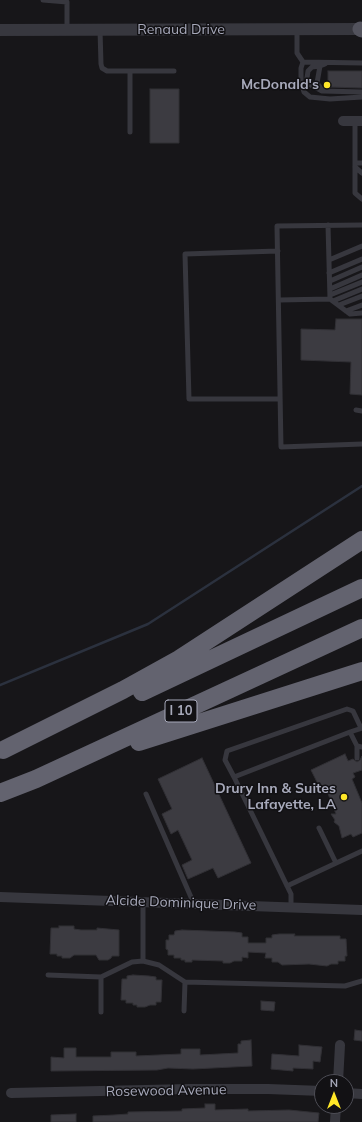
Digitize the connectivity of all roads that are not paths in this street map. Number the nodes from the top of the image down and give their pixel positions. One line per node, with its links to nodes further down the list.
1 (43, 0): 4 (lane)
2 (361, 29): 6 (street, Renaud Drive)
3 (0, 30): 4 (street, Renaud Drive)
4 (67, 30): 5 (street, Renaud Drive)
5 (100, 30): 6 (street, Renaud Drive); 11 (lane)
6 (297, 30): 7 (lane)
7 (303, 62): 8 (lane); 15 (lane)
8 (327, 62): 9 (lane); 10 (lane)
9 (362, 63)
10 (320, 66): 13 (lane); 13 (lane)
11 (130, 71): 12 (lane); 18 (lane)
12 (174, 71)
13 (323, 91): 14 (lane)
14 (362, 92)
15 (362, 97)
16 (343, 121): 17 (street)
17 (359, 121): 19 (lane)
18 (130, 132)
19 (355, 137): 20 (lane); 22 (lane)
20 (362, 137)
21 (362, 163): 22 (lane)
22 (355, 165): 23 (lane); 24 (lane)
23 (362, 173)
24 (362, 199)
25 (328, 225): 26 (lane); 28 (lane); 30 (lane)
26 (362, 225)
27 (362, 246): 30 (lane)
28 (278, 251): 40 (lane); 45 (lane)
29 (362, 259): 32 (lane)
30 (329, 260): 32 (lane)
31 (362, 267): 34 (lane)
32 (330, 273): 34 (lane)
33 (362, 275): 36 (lane)
34 (330, 281): 36 (lane)
35 (362, 282): 39 (lane)
36 (330, 289): 39 (lane)
37 (362, 289): 39 (lane)
38 (362, 296): 41 (lane)
39 (331, 298): 40 (lane); 41 (lane)
40 (279, 300): 45 (lane)
41 (339, 305): 43 (lane)
42 (362, 305): 43 (lane)
43 (346, 311): 44 (lane)
44 (361, 313)
45 (280, 399): 46 (lane)
46 (362, 444)
47 (362, 540): 54 (highway)
48 (362, 588): 54 (highway, I 10)
49 (362, 628): 57 (highway, I 10)
50 (362, 671): 57 (highway)
51 (361, 728): 52 (lane); 56 (lane)
52 (350, 732): 53 (lane); 56 (lane)
53 (360, 747): 55 (lane)
54 (2, 751)
55 (357, 758)
56 (234, 776): 63 (lane)
57 (36, 779): 58 (highway, I 10)
58 (0, 793)
59 (146, 794): 66 (lane)
60 (319, 828): 62 (lane)
61 (362, 851): 62 (lane)
62 (336, 863): 63 (lane)
63 (287, 886): 67 (lane)
64 (0, 897): 65 (street, Alcide Dominique Drive)
65 (142, 902): 66 (street, Alcide Dominique Drive); 69 (lane)
66 (194, 904): 67 (street, Alcide Dominique Drive)
67 (291, 907): 68 (street, Alcide Dominique Drive)
68 (362, 910)
69 (143, 961): 71 (lane); 73 (lane)
70 (48, 975): 71 (lane)
71 (101, 977): 75 (lane)
72 (362, 981): 73 (lane)
73 (185, 982): 74 (lane)
74 (184, 1011)
75 (101, 1012)
76 (340, 1045): 77 (street)
77 (338, 1074)
78 (314, 1091): 79 (street, Rosewood Avenue)
79 (11, 1094)

